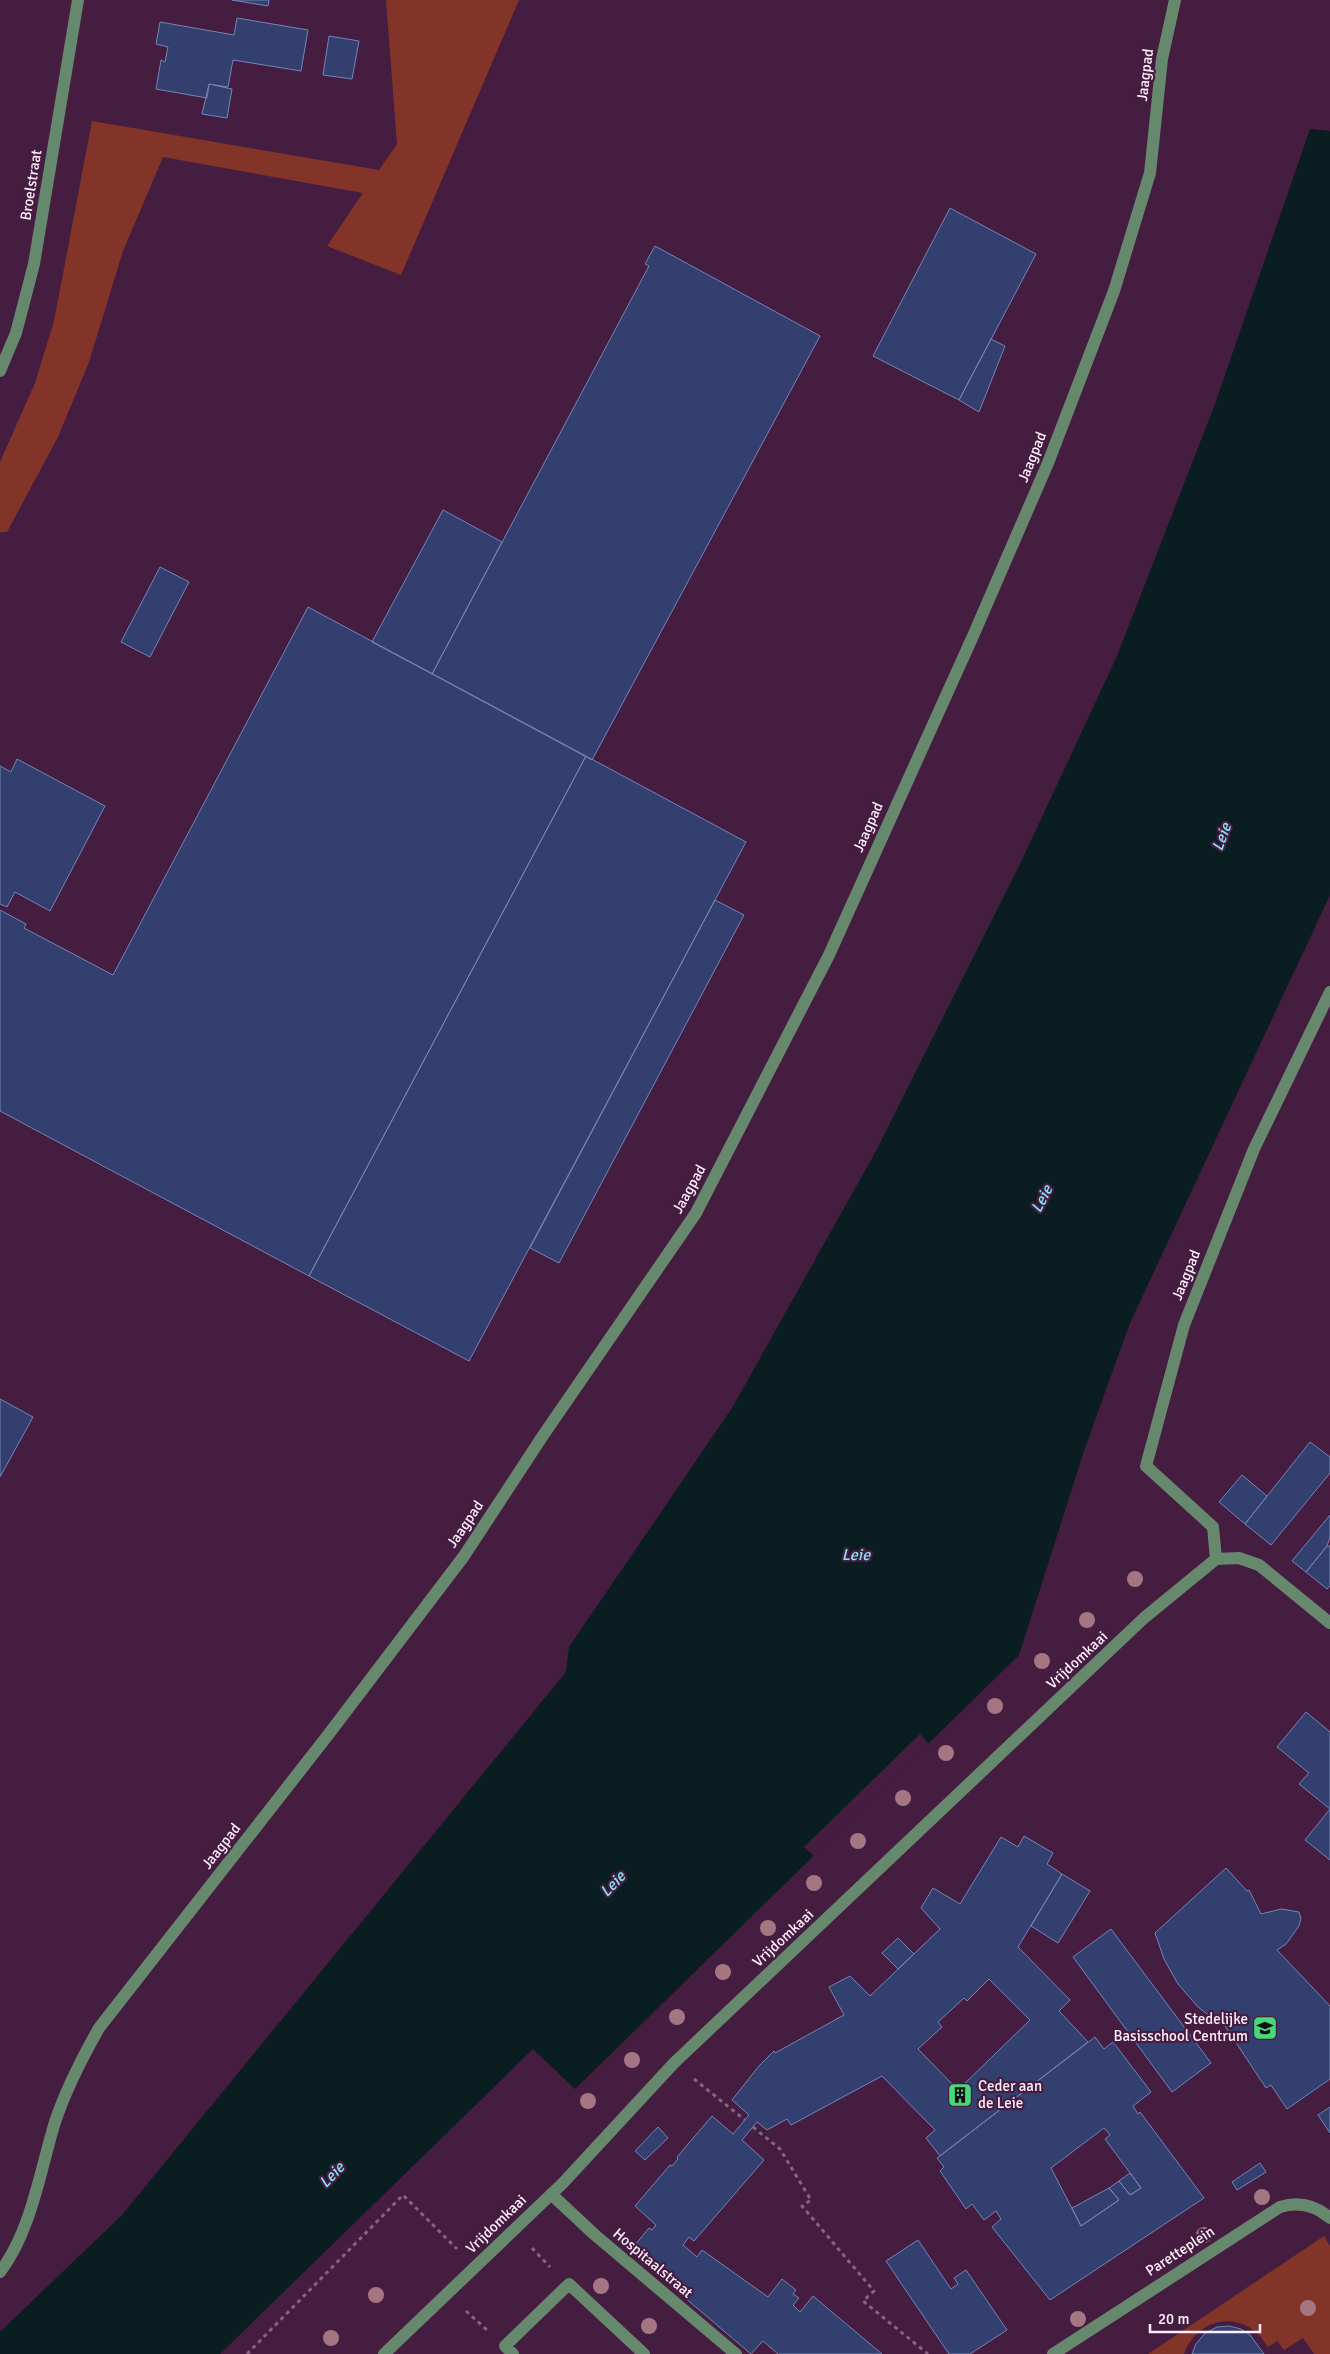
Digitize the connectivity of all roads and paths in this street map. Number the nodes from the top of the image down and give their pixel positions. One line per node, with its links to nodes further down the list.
1 (78, 0): 3 (street, Broelstraat)
2 (1175, 0): 13 (street, Jaagpad)
3 (0, 371)
4 (1330, 992): 5 (street, Jaagpad)
5 (1216, 1559): 6 (street); 7 (street, Vrijdomkaai)
6 (1330, 1623)
7 (674, 2063): 8 (path); 10 (street, Vrijdomkaai)
8 (745, 2120)
9 (753, 2127): 19 (path)
10 (551, 2194): 15 (street, Vrijdomkaai); 18 (street, Hospitaalstraat)
11 (1330, 2218): 20 (street, Paretteplein)
12 (450, 2243): 14 (path)
13 (0, 2272)
14 (246, 2354)
15 (384, 2354)
16 (513, 2354): 17 (street)
17 (644, 2354)
18 (736, 2354)
19 (928, 2354)
20 (1053, 2354)

